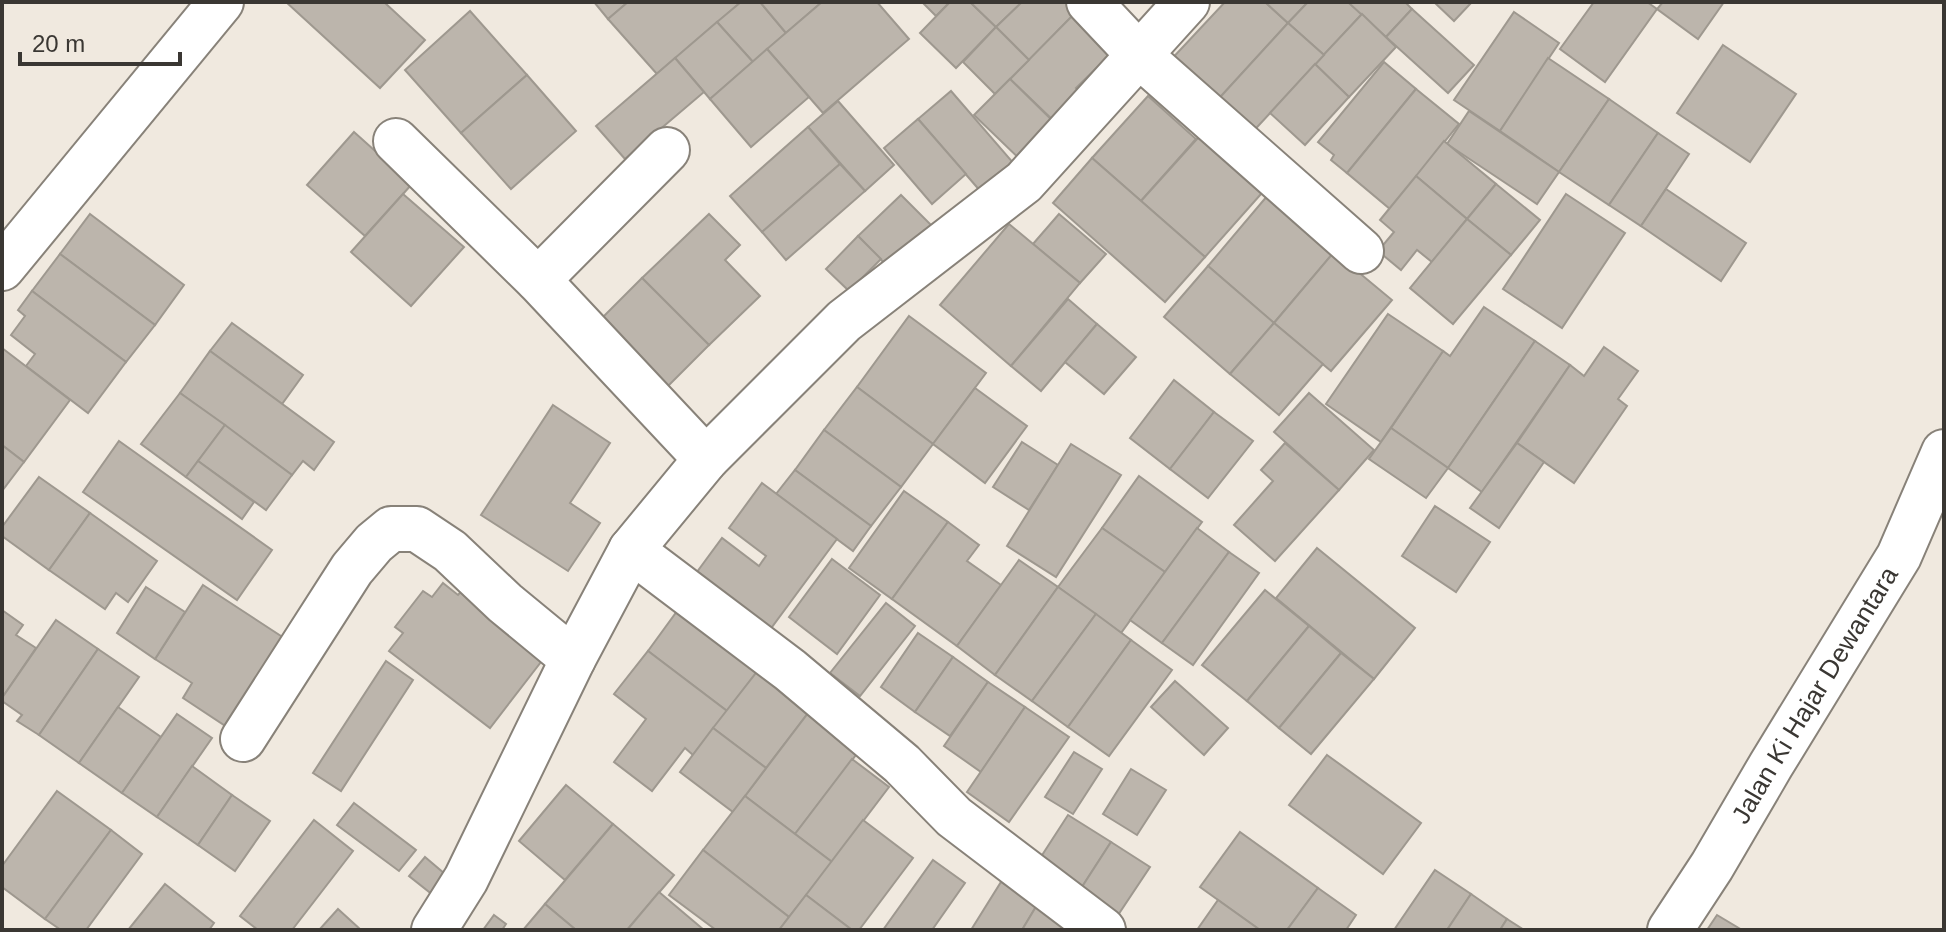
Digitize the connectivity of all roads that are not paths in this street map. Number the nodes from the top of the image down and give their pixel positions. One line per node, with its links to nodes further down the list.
1 (221, 2): 8 (street)
2 (1089, 2): 4 (street)
3 (1187, 2): 4 (street)
4 (1139, 55): 7 (street); 11 (street)
5 (396, 141): 9 (street)
6 (667, 150): 9 (street)
7 (1361, 251)
8 (2, 268)
9 (538, 280): 11 (street)
10 (1944, 452): 17 (street, Jalan Ki Hajar Dewantara)
11 (706, 459): 12 (street)
12 (631, 550): 13 (street); 16 (street)
13 (573, 659): 14 (street); 15 (street)
14 (243, 739)
15 (434, 930)
16 (1103, 930)
17 (1670, 930)

